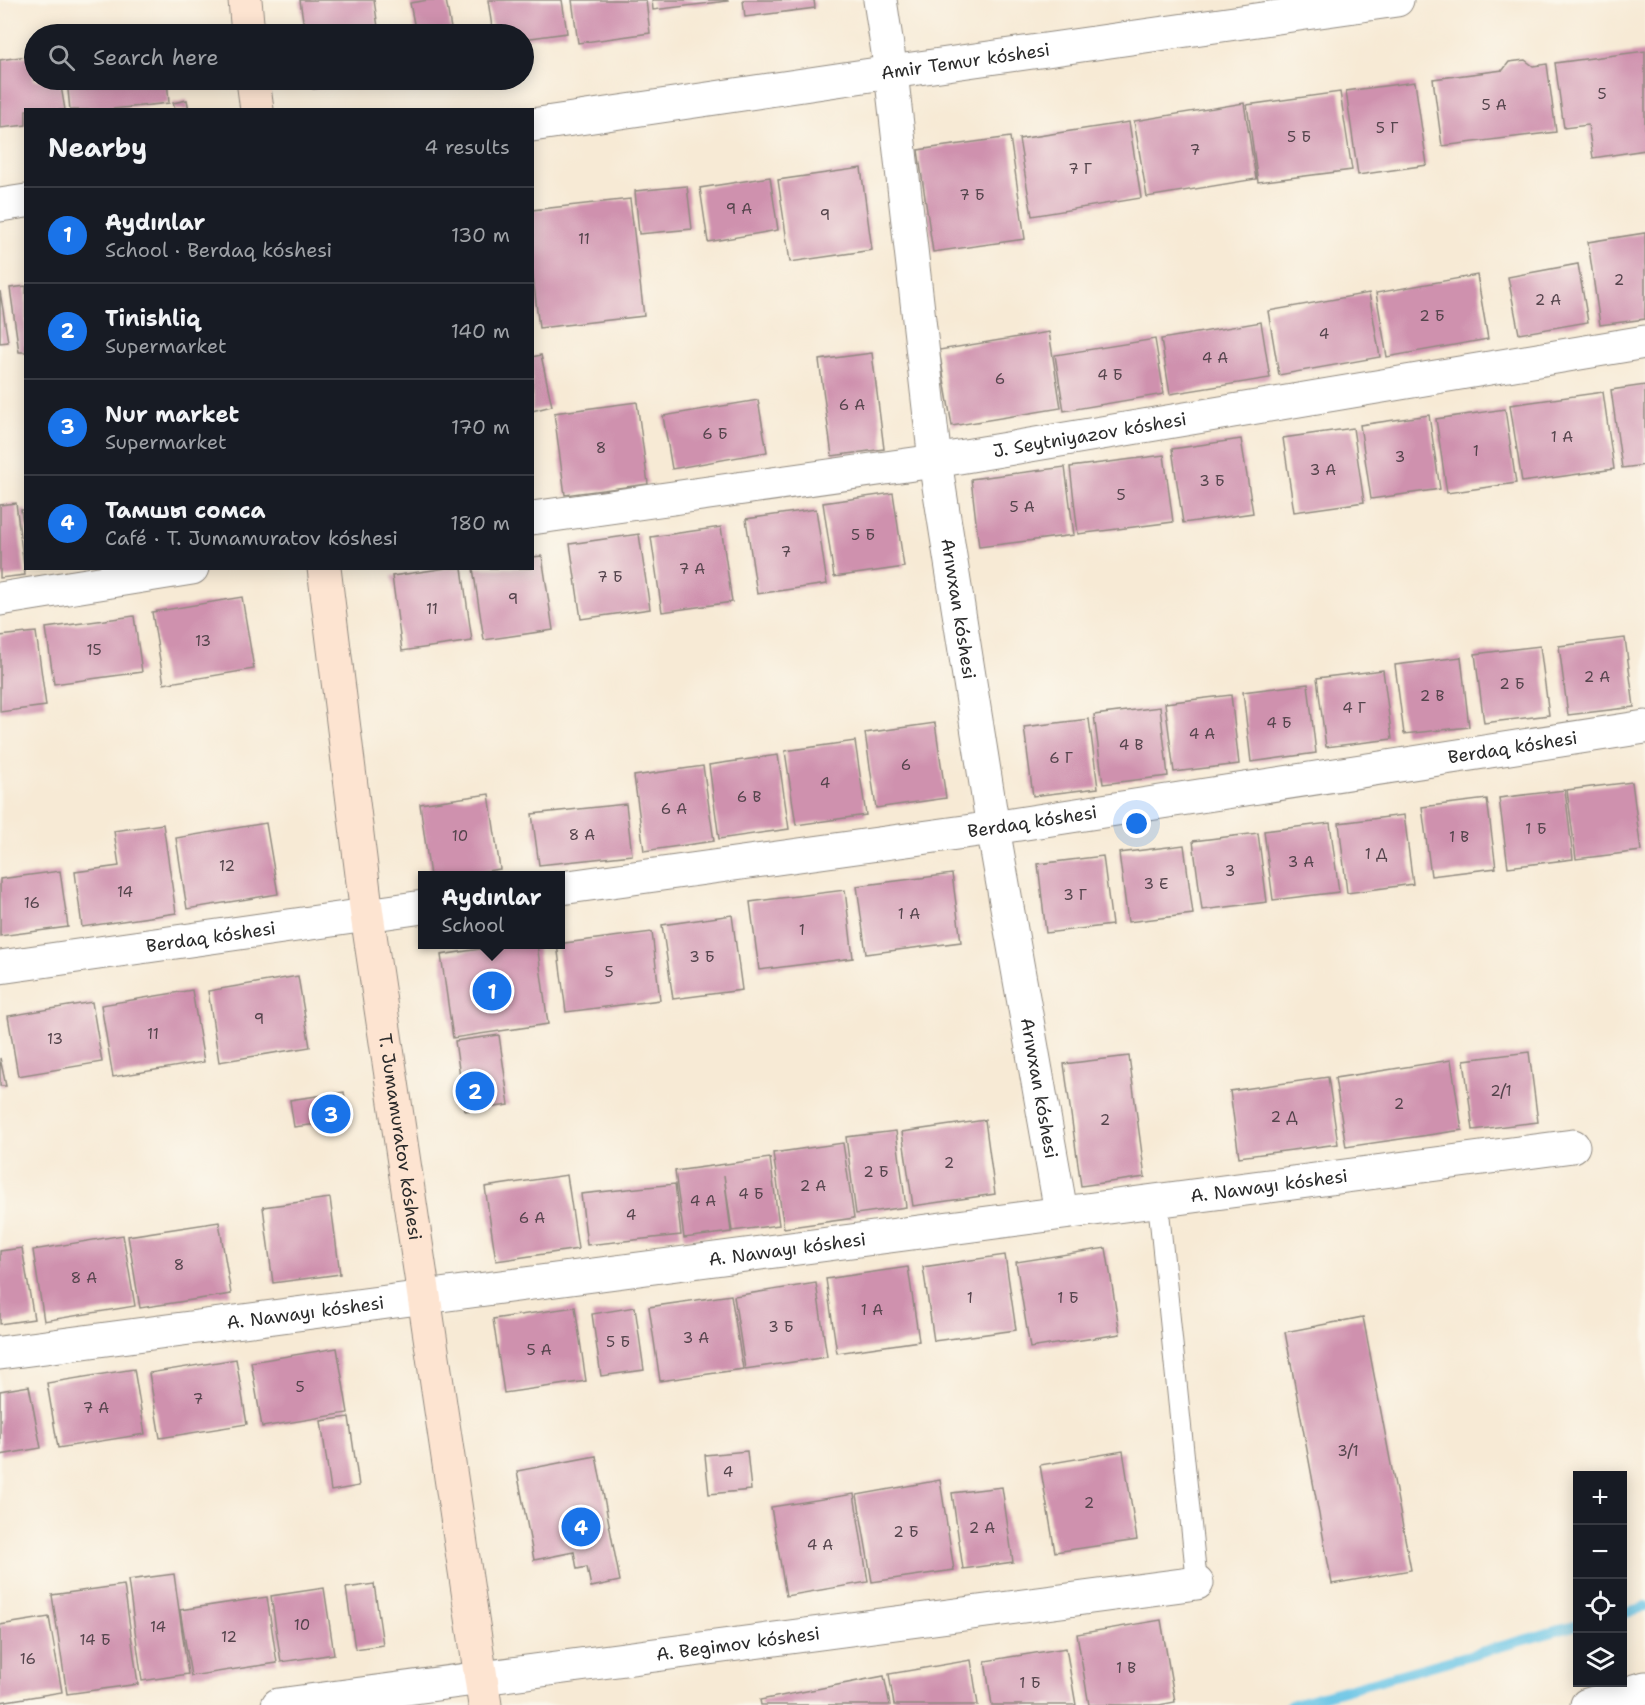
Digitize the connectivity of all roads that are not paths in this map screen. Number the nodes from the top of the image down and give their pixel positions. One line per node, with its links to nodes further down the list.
1 (245, 0): 5 (main road)
2 (880, 0): 6 (street, Arıwxan kóshesi)
3 (1397, 0): 4 (street, Amir Temur kóshesi)
4 (1318, 5): 6 (street, Amir Temur kóshesi)
5 (247, 24)
6 (891, 72): 9 (street, Amir Temur kóshesi); 13 (street, Arıwxan kóshesi)
7 (255, 90): 8 (main road)
8 (257, 108)
9 (534, 126)
10 (24, 201): 11 (street)
11 (0, 205)
12 (1645, 342): 13 (street, J. Seytniyazov kóshesi)
13 (935, 461): 14 (street, J. Seytniyazov kóshesi); 19 (street, Arıwxan kóshesi)
14 (534, 518)
15 (180, 570): 17 (street)
16 (324, 570): 22 (main road, T. Jumamuratov kóshesi)
17 (0, 599)
18 (1645, 727): 19 (street, Berdaq kóshesi)
19 (993, 828): 20 (street, Berdaq kóshesi); 26 (street, Arıwxan kóshesi)
20 (565, 887)
21 (418, 908): 22 (street, Berdaq kóshesi)
22 (367, 915): 23 (street, Berdaq kóshesi); 27 (main road, T. Jumamuratov kóshesi)
23 (0, 967)
24 (1574, 1146): 25 (street, A. Nawayı kóshesi)
25 (1158, 1202): 26 (street, A. Nawayı kóshesi); 29 (lane)
26 (1061, 1212): 27 (street, A. Nawayı kóshesi)
27 (426, 1297): 28 (street, A. Nawayı kóshesi); 31 (main road, T. Jumamuratov kóshesi)
28 (0, 1353)
29 (1197, 1583): 31 (street, A. Begimov kóshesi)
30 (1645, 1688): 33 (street)
31 (484, 1691): 32 (street, A. Begimov kóshesi)
32 (279, 1705)
33 (1587, 1705)

